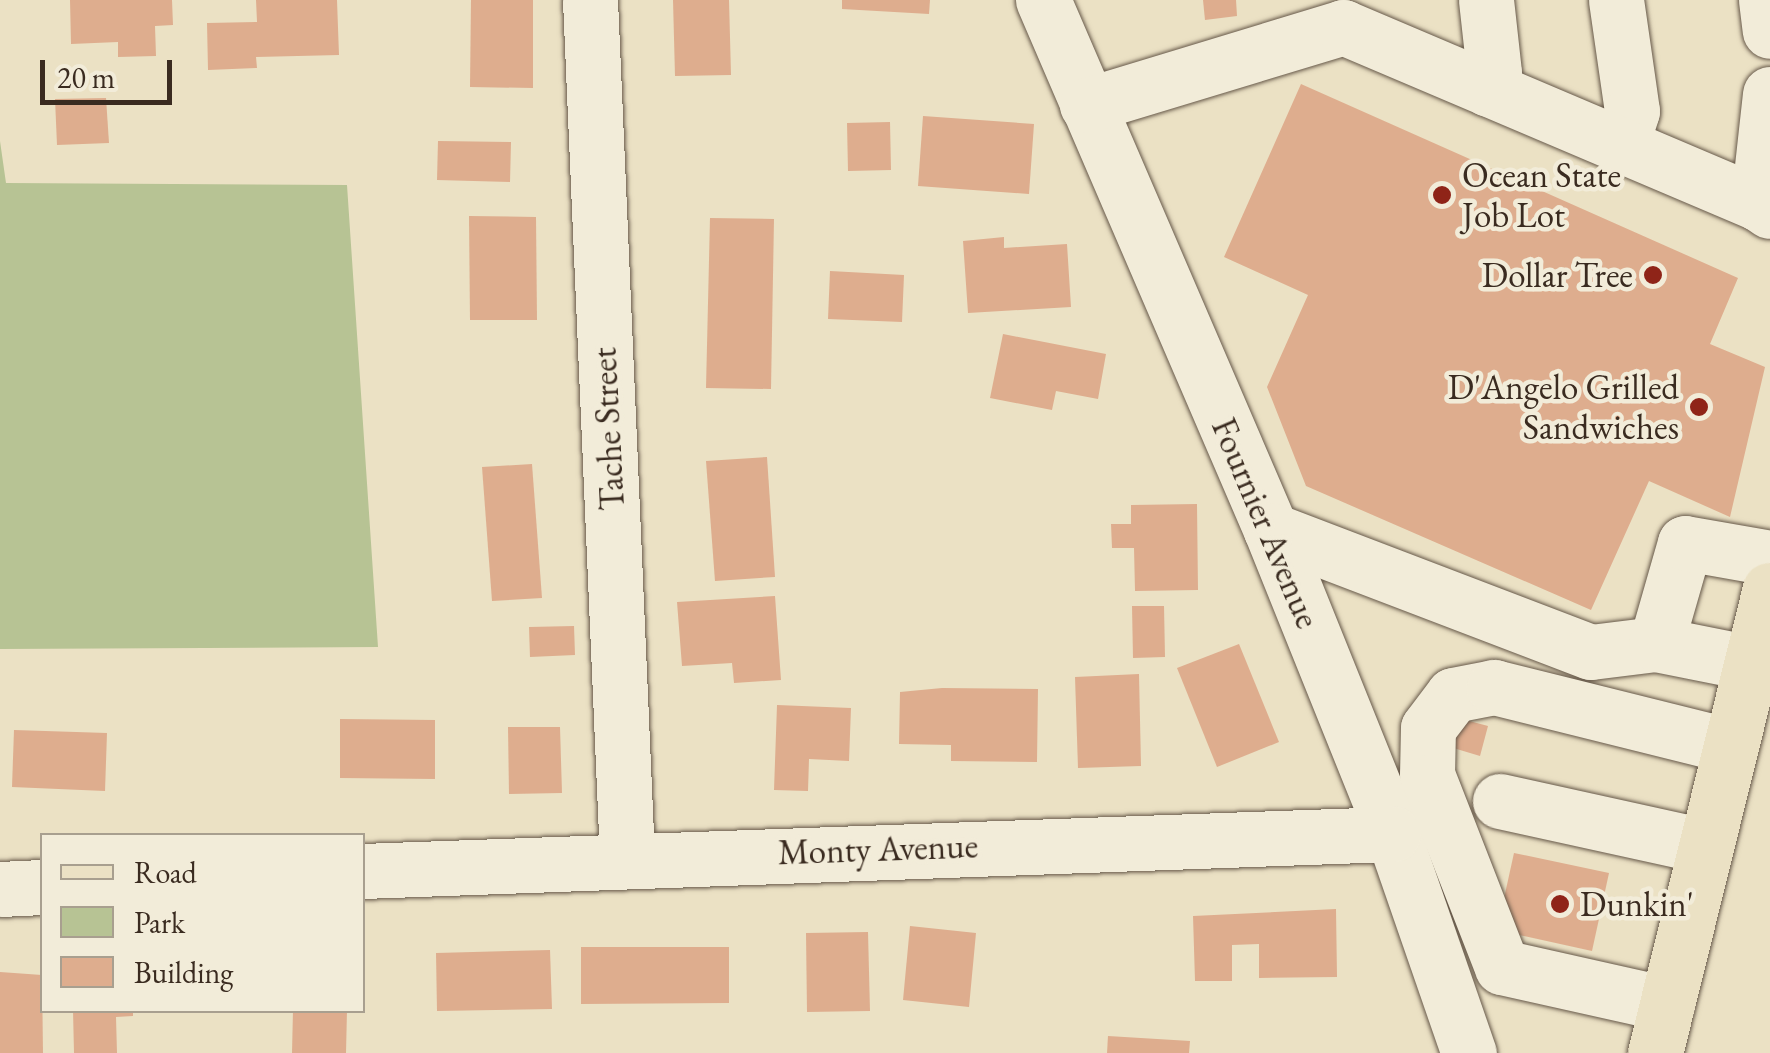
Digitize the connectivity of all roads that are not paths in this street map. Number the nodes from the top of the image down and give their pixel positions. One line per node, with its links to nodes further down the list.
1 (590, 0): 21 (street, Tache Street)
2 (1043, 0): 10 (street, Fournier Avenue)
3 (1486, 0): 8 (street)
4 (1616, 0): 11 (street)
5 (1766, 0): 7 (street)
6 (1341, 14): 8 (street); 10 (street)
7 (1770, 31)
8 (1488, 89): 11 (street)
9 (1770, 94): 12 (street)
10 (1087, 105): 13 (street, Fournier Avenue)
11 (1621, 145): 12 (street)
12 (1764, 207)
13 (1271, 530): 16 (street); 19 (street, Fournier Avenue)
14 (1770, 558): 16 (street)
15 (1770, 590): 17 (main road)
16 (1656, 644): 17 (street)
17 (1748, 707): 20 (main road); 25 (street)
18 (1500, 802): 20 (street)
19 (1393, 834): 21 (street, Monty Avenue); 26 (street, Fournier Avenue)
20 (1705, 846): 25 (main road)
21 (628, 857): 22 (street, Monty Avenue)
22 (365, 870)
23 (40, 887): 24 (street)
24 (0, 889)
25 (1661, 1028)
26 (1470, 1053)

